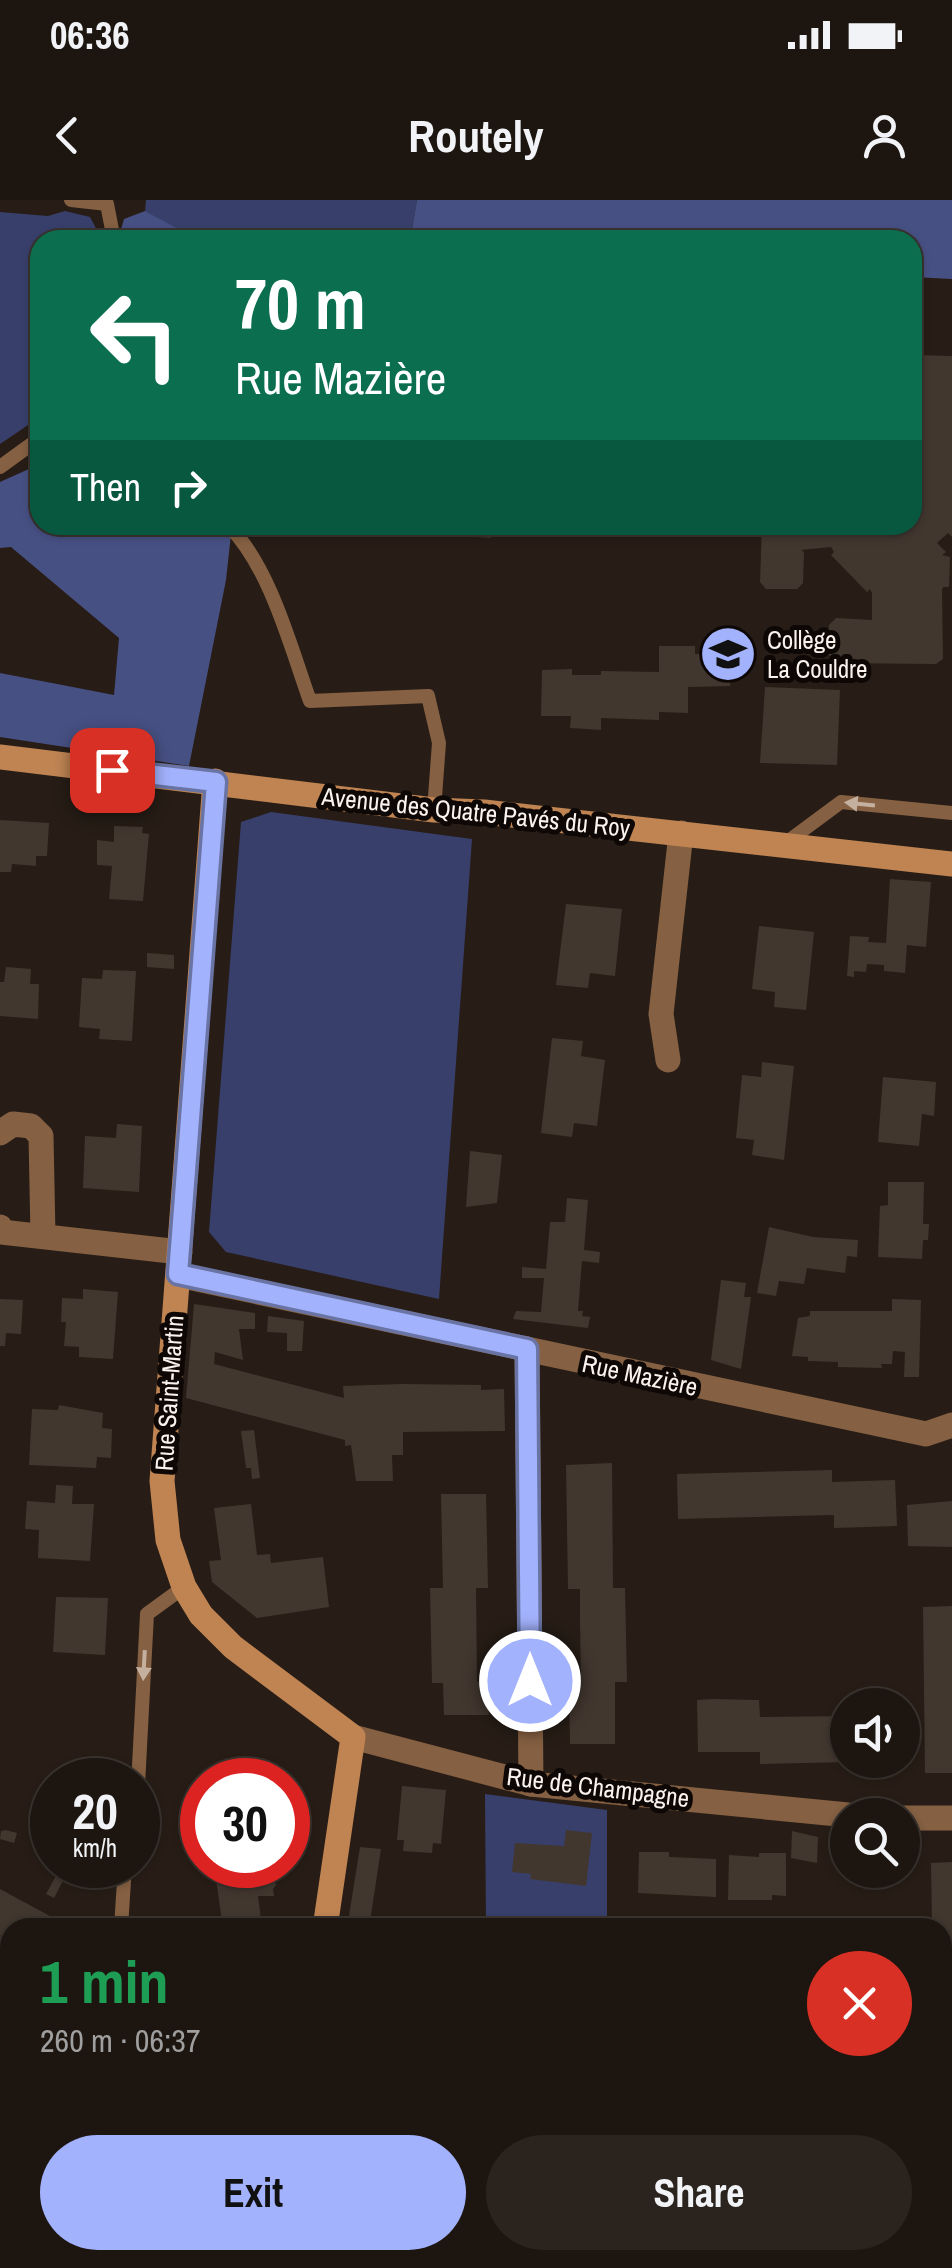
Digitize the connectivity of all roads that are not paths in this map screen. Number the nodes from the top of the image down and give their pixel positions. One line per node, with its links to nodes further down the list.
1 (71, 200): 2 (lane)
2 (107, 202): 3 (lane)
3 (112, 230)
4 (30, 445): 5 (lane)
5 (0, 467)
6 (238, 535): 9 (lane)
7 (0, 757): 8 (street, Avenue des Quatre Pavés du Roy)
8 (216, 782): 9 (street, Avenue des Quatre Pavés du Roy); 18 (street, Rue Saint-Martin)
9 (434, 810): 11 (street, Avenue des Quatre Pavés du Roy)
10 (952, 813): 12 (lane, one-way to 12)
11 (681, 833): 12 (street, Avenue des Quatre Pavés du Roy); 14 (street)
12 (782, 845): 13 (street, Avenue des Quatre Pavés du Roy)
13 (952, 864)
14 (668, 1060)
15 (0, 1133): 17 (street)
16 (0, 1228): 17 (street, Rue Mazière)
17 (43, 1236): 18 (street, Rue Mazière)
18 (179, 1263): 19 (street, Rue Mazière); 23 (street, Rue Saint-Martin)
19 (527, 1349): 21 (street, Rue Mazière); 26 (street)
20 (952, 1425): 21 (street)
21 (926, 1434): 22 (street, Rue Mazière)
22 (952, 1441)
23 (184, 1586): 24 (street, Rue Saint-Martin); 25 (lane, one-way to 25)
24 (353, 1737): 26 (street, Rue de Champagne); 32 (street)
25 (139, 1758)
26 (531, 1784): 27 (street, Rue de Champagne)
27 (830, 1813)
28 (920, 1818): 29 (street)
29 (952, 1818)
30 (123, 1888): 31 (lane)
31 (121, 1918)
32 (327, 1918)

